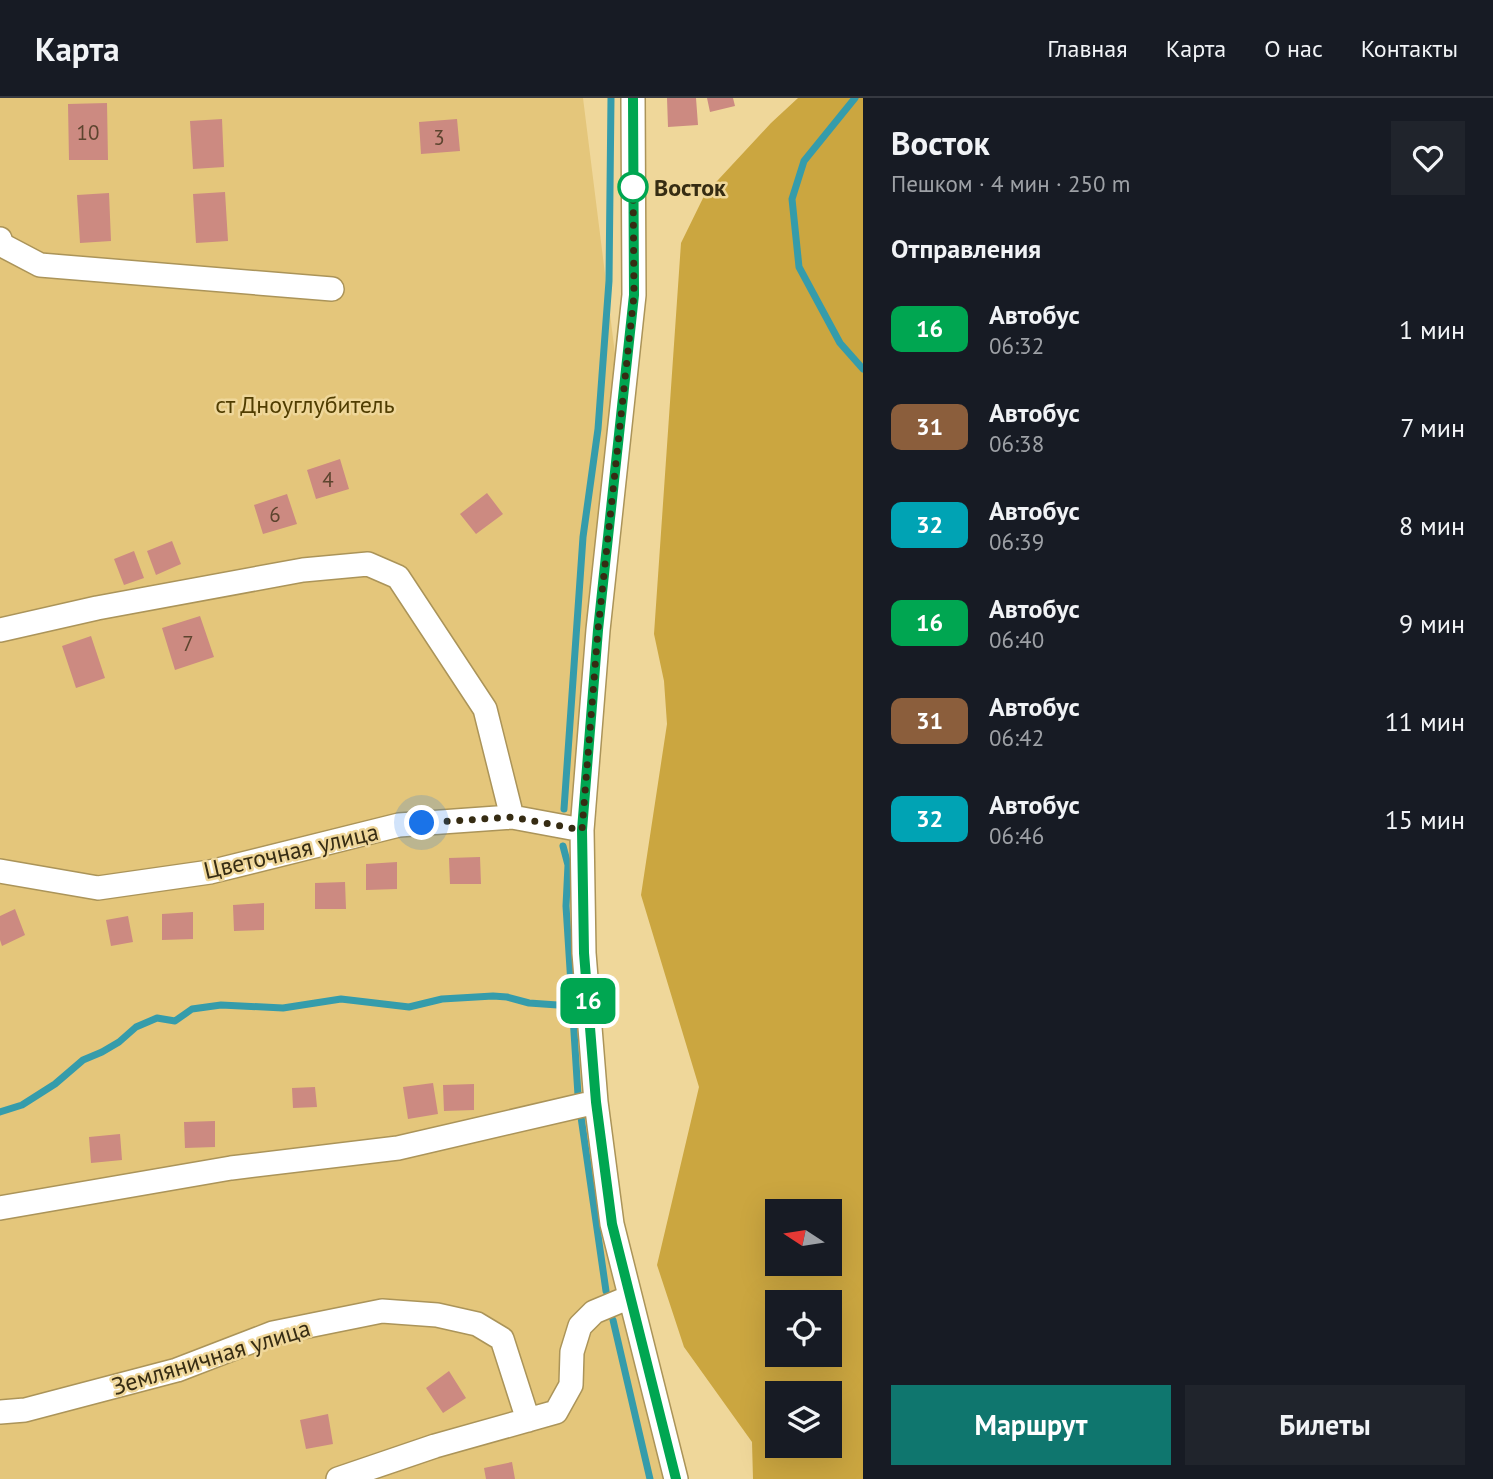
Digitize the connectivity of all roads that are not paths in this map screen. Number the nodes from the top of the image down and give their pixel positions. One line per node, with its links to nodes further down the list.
1 (633, 98): 6 (street)
2 (0, 239): 3 (street)
3 (332, 289)
4 (0, 630): 5 (street)
5 (512, 817): 6 (street, Цветочная улица); 7 (street, Цветочная улица)
6 (582, 830): 8 (street)
7 (0, 871)
8 (596, 1102): 9 (street); 10 (street)
9 (0, 1208)
10 (630, 1297): 12 (street); 14 (street)
11 (0, 1412): 12 (street, Земляничная улица)
12 (528, 1420): 13 (street)
13 (338, 1479)
14 (676, 1479)

